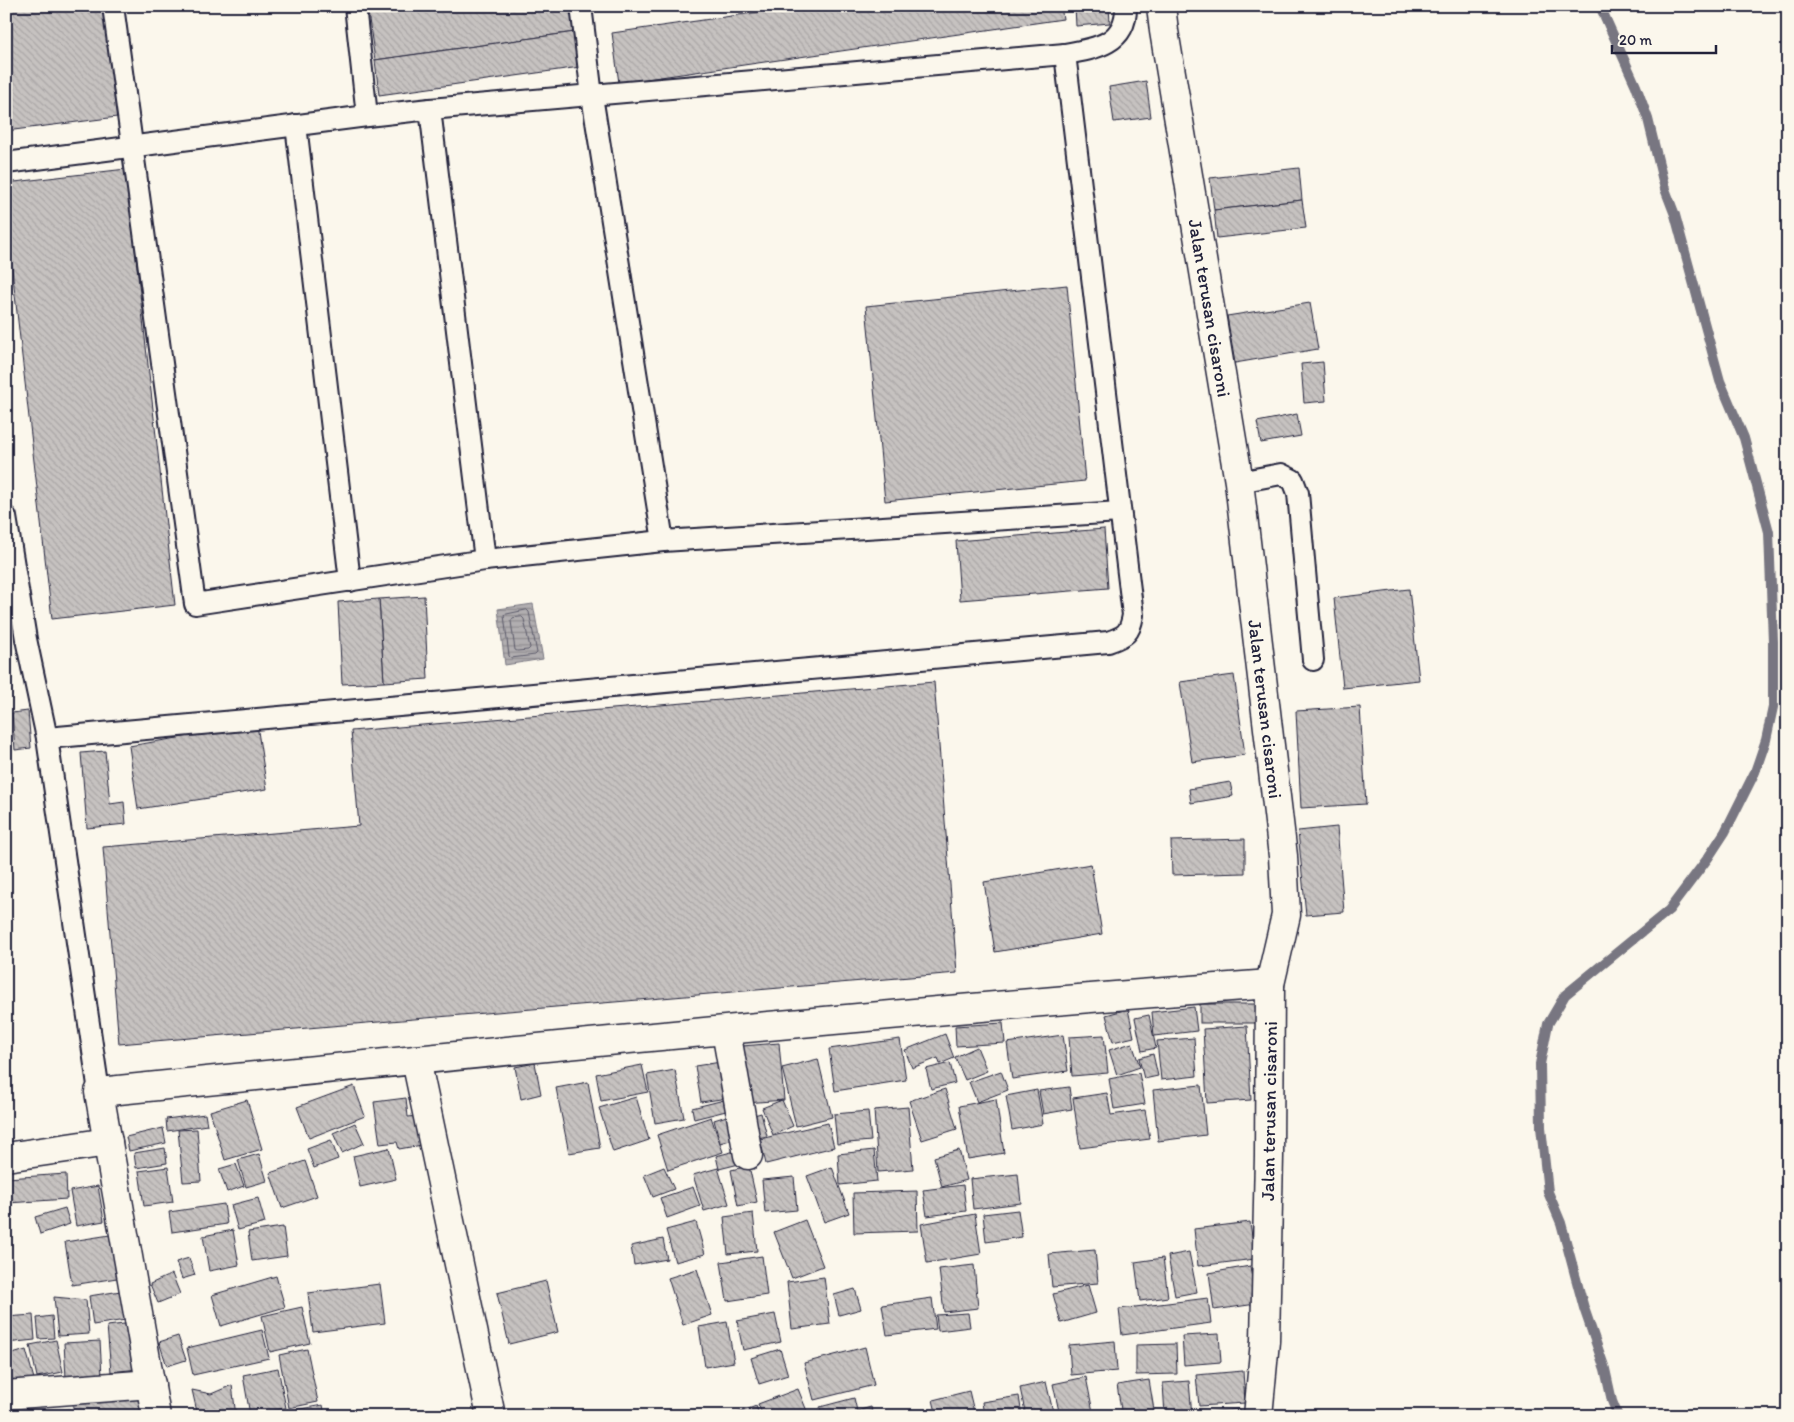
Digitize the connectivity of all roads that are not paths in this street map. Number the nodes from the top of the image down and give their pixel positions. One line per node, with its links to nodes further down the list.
1 (113, 6): 11 (lane)
2 (355, 6): 9 (lane)
3 (581, 6): 7 (lane)
4 (1126, 6): 6 (lane)
5 (1161, 6): 13 (street, Jalan terusan cisaroni)
6 (1065, 54): 7 (lane); 14 (lane)
7 (592, 96): 8 (lane); 16 (lane)
8 (430, 109): 9 (lane); 17 (lane)
9 (367, 116): 10 (lane)
10 (296, 125): 11 (lane); 18 (lane)
11 (132, 148): 12 (lane); 18 (lane)
12 (6, 163)
13 (1239, 482): 19 (lane); 21 (street, Jalan terusan cisaroni)
14 (1120, 512): 16 (lane); 20 (lane)
15 (6, 517): 20 (lane)
16 (663, 541): 17 (lane)
17 (486, 560): 18 (lane)
18 (350, 581)
19 (1313, 660)
20 (47, 738): 24 (lane)
21 (1270, 984): 22 (street); 32 (street, Jalan terusan cisaroni)
22 (726, 1031): 23 (street); 26 (street)
23 (416, 1060): 24 (street); 31 (street)
24 (99, 1092): 25 (street)
25 (108, 1142): 27 (street); 28 (street)
26 (748, 1155)
27 (6, 1157)
28 (151, 1384): 29 (street); 30 (street)
29 (6, 1395)
30 (156, 1416)
31 (491, 1416)
32 (1258, 1416)

